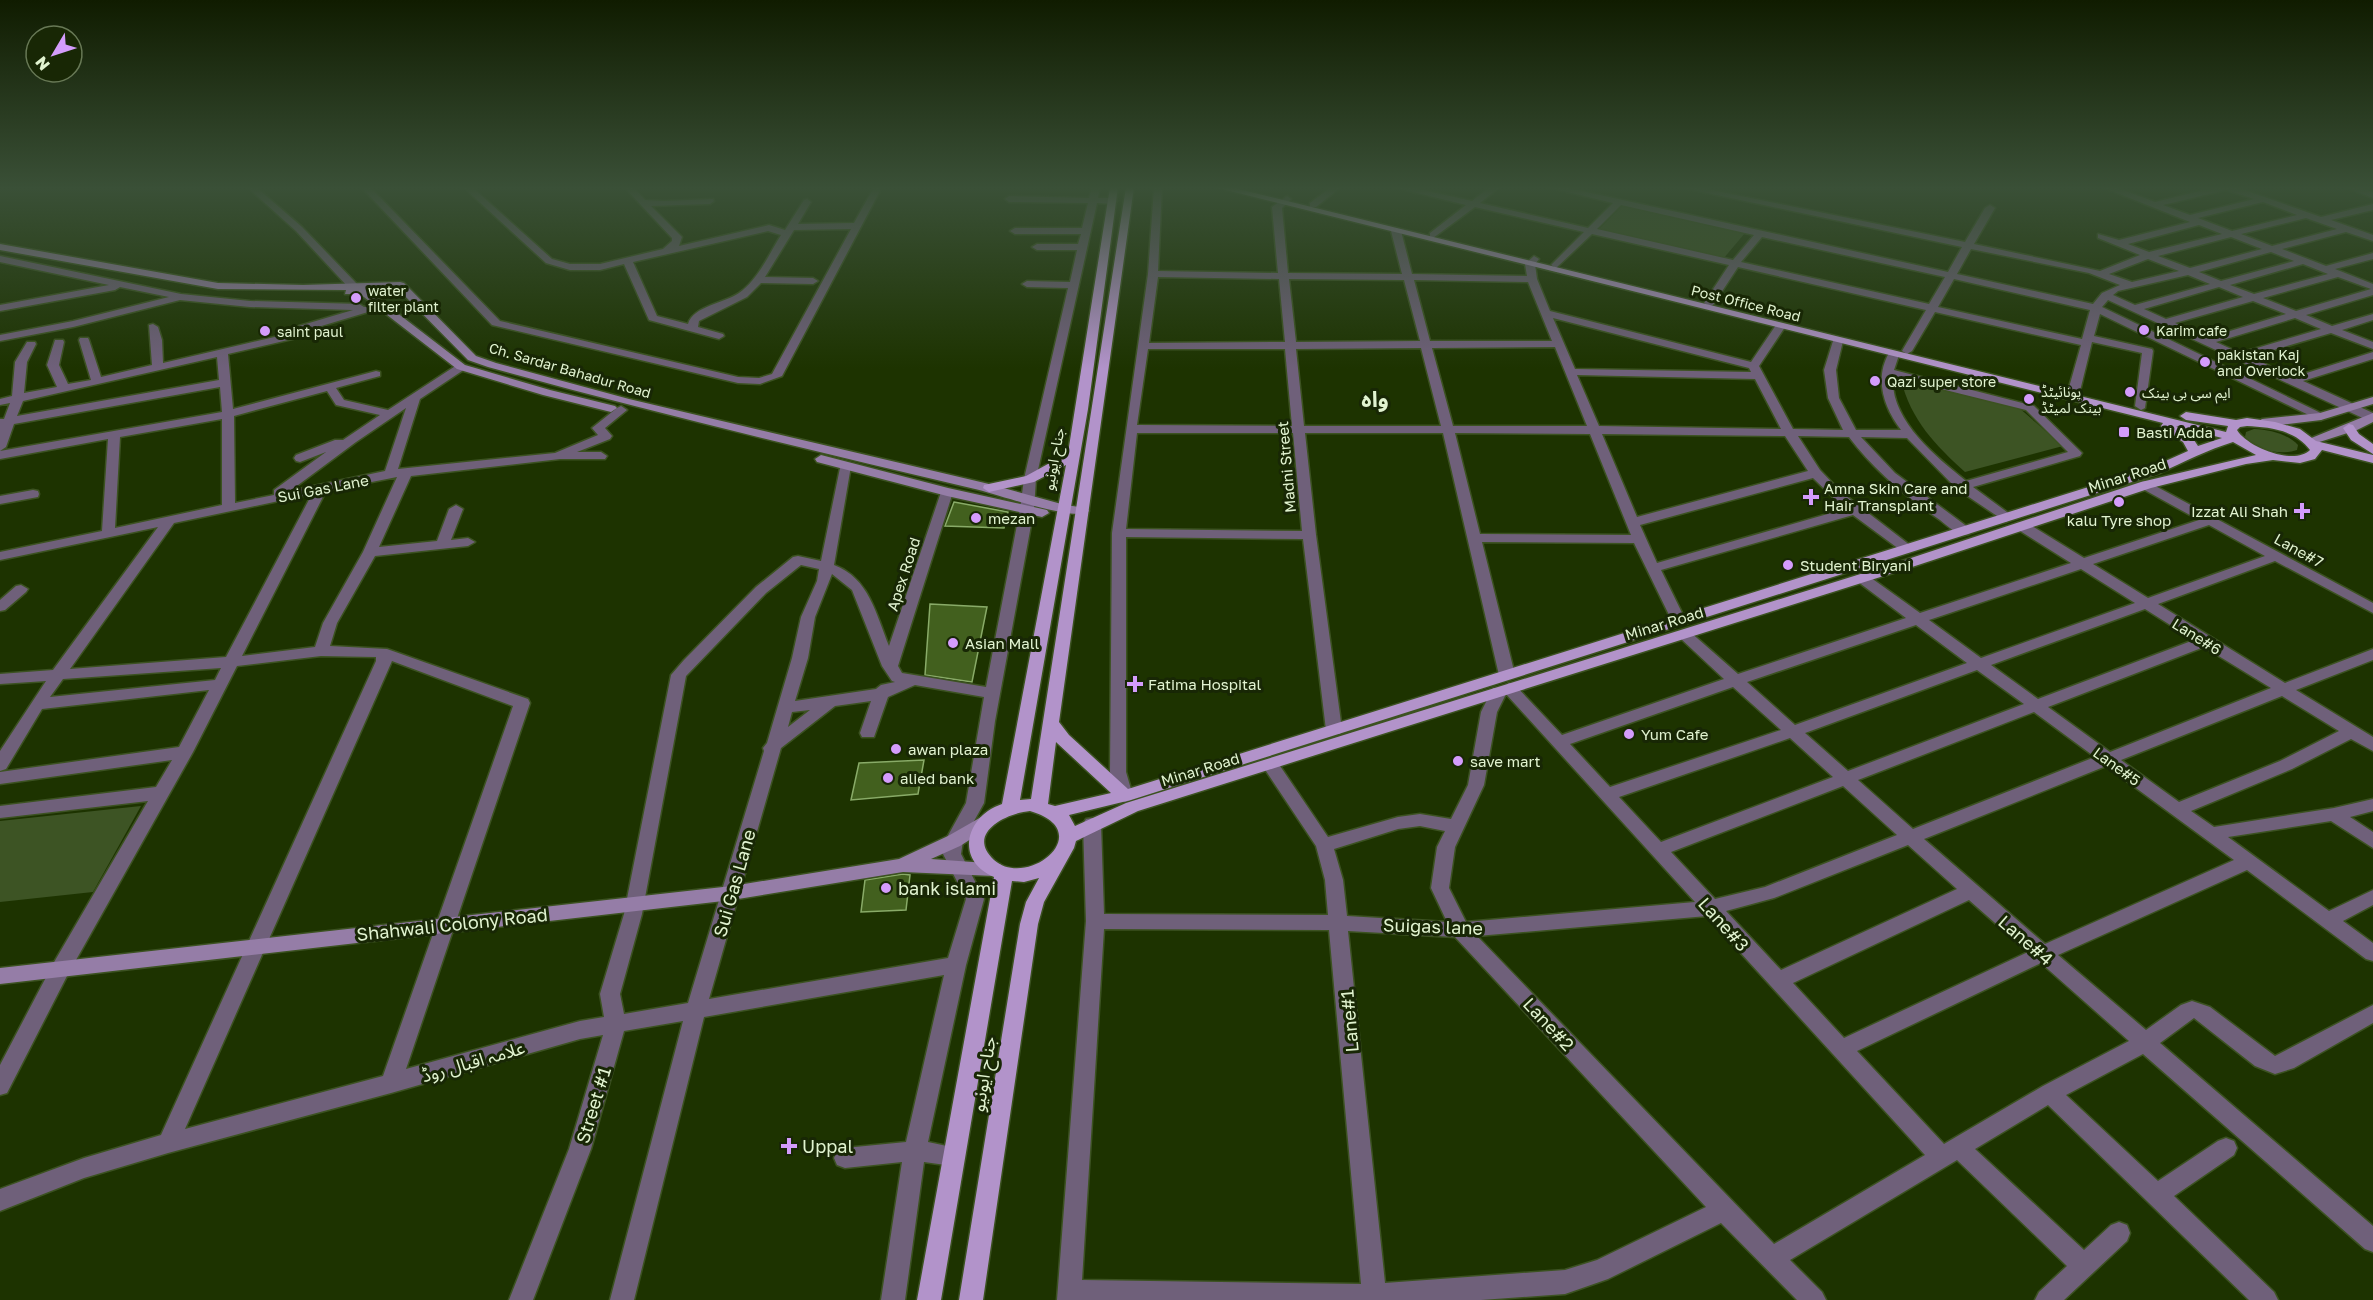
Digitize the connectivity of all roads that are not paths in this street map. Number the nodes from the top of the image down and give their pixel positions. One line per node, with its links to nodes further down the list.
1 (1968, 247): 43 (street)
2 (4, 248): 56 (main road, Ch. Sardar Bahadur Road)
3 (318, 248): 56 (street)
4 (423, 248): 9 (street)
5 (534, 248): 33 (street)
6 (671, 248): 28 (street)
7 (681, 248): 28 (street)
8 (778, 248): 48 (street)
9 (845, 248)
10 (1082, 248): 54 (street)
11 (1106, 248): 138 (main road, جناح ایونیو)
12 (1122, 248): 165 (main road)
13 (1155, 248): 40 (street)
14 (1282, 248): 44 (street, Madni Street)
15 (1400, 248): 45 (street)
16 (1469, 248): 35 (main road, Post Office Road)
17 (1479, 248): 35 (main road, Post Office Road)
18 (1574, 248): 36 (street)
19 (1658, 248): 37 (street)
20 (1748, 248): 37 (street)
21 (1825, 248): 43 (street)
22 (1971, 248): 41 (street)
23 (2130, 248): 30 (street)
24 (2179, 248): 30 (street)
25 (2267, 248): 27 (street)
26 (2281, 248): 27 (street)
27 (2273, 250): 34 (street); 39 (street)
28 (667, 251): 33 (street)
29 (0, 254): 47 (main road, Ch. Sardar Bahadur Road)
30 (2150, 255): 39 (street); 41 (street)
31 (2373, 256): 38 (street)
32 (0, 259): 53 (street)
33 (628, 261): 74 (street)
34 (2303, 261): 38 (street); 52 (street)
35 (1532, 262): 36 (main road, Post Office Road); 46 (street); 66 (main road, Post Office Road)
36 (1556, 265): 61 (main road, Post Office Road)
37 (1734, 265): 61 (street); 67 (street)
38 (2325, 269): 42 (street)
39 (2190, 271): 51 (street); 52 (street)
40 (1153, 274): 44 (street); 87 (street)
41 (2100, 274): 51 (street)
42 (2338, 274): 55 (street); 60 (street)
43 (1951, 276): 64 (street); 67 (street)
44 (1285, 277): 45 (street); 86 (street, Madni Street)
45 (1406, 277): 46 (street); 84 (street)
46 (1532, 279): 68 (street)
47 (140, 280): 53 (street); 56 (main road, Ch. Sardar Bahadur Road)
48 (758, 280): 49 (street); 74 (street)
49 (813, 281)
50 (1027, 284): 54 (street)
51 (2128, 284): 58 (street)
52 (2223, 284): 60 (street); 65 (street)
53 (123, 285): 59 (street); 62 (street)
54 (1074, 285): 151 (street)
55 (2373, 287)
56 (358, 288): 63 (main road, Ch. Sardar Bahadur Road); 144 (main road, Ch. Sardar Bahadur Road)
57 (2373, 292): 69 (street)
58 (2106, 295): 64 (street); 65 (street)
59 (181, 297): 63 (street); 77 (street)
60 (2254, 297): 69 (street); 71 (street)
61 (1709, 303): 66 (main road, Post Office Road)
62 (1, 304)
63 (377, 307): 90 (street); 95 (main road, Ch. Sardar Bahadur Road)
64 (2096, 308): 79 (street); 97 (street)
65 (2135, 308): 71 (street)
66 (1719, 309): 73 (main road, Post Office Road); 89 (main road, Post Office Road)
67 (1931, 309): 79 (street); 89 (street)
68 (1546, 313): 85 (street); 98 (street)
69 (2296, 314): 75 (street); 81 (street)
70 (2373, 317): 75 (street)
71 (2166, 322): 81 (street)
72 (153, 327): 96 (street)
73 (1780, 327): 80 (main road, Post Office Road); 98 (street)
74 (692, 329): 76 (street)
75 (2332, 329): 88 (street); 93 (street)
76 (719, 336)
77 (0, 338)
78 (84, 340): 103 (street)
79 (2086, 340): 107 (street); 112 (street)
80 (1838, 341): 91 (main road, Post Office Road); 128 (street)
81 (2207, 341): 93 (street)
82 (59, 342): 106 (street)
83 (32, 344): 108 (street)
84 (1425, 344): 85 (street); 86 (street); 125 (street)
85 (1560, 344): 99 (street)
86 (1291, 345): 87 (street); 122 (street, Madni Street)
87 (1142, 346): 124 (street)
88 (2373, 346)
89 (1907, 351): 107 (main road, Post Office Road)
90 (222, 354): 96 (street); 104 (street)
91 (1893, 355): 100 (street); 115 (main road, Post Office Road)
92 (2373, 355): 102 (street)
93 (2241, 356): 94 (street)
94 (2257, 364): 97 (street); 102 (street)
95 (461, 367): 109 (street); 114 (main road, Ch. Sardar Bahadur Road)
96 (158, 368): 103 (street)
97 (2227, 370): 118 (street)
98 (1756, 371): 99 (street); 127 (street)
99 (1572, 372): 126 (street)
100 (1888, 372): 131 (street); 153 (street)
101 (376, 374): 105 (street)
102 (2293, 381): 113 (street)
103 (97, 382): 106 (street)
104 (223, 383): 116 (street); 120 (street)
105 (330, 387): 116 (street); 117 (street)
106 (64, 389): 108 (street)
107 (2074, 391): 112 (main road, Post Office Road)
108 (18, 398): 111 (street); 120 (street)
109 (415, 400): 117 (street); 149 (street)
110 (2373, 400): 113 (main road)
111 (0, 402)
112 (2141, 406): 129 (main road, Post Office Road)
113 (2351, 408): 118 (main road); 119 (street)
114 (621, 410): 139 (street, Sui Gas Lane); 144 (main road, Ch. Sardar Bahadur Road)
115 (2126, 412): 129 (main road, Post Office Road); 137 (main road)
116 (228, 414): 130 (street); 161 (street)
117 (390, 414): 132 (street)
118 (2321, 416): 121 (main road)
119 (2372, 417): 123 (main road)
120 (6, 422): 133 (street)
121 (2262, 423): 129 (main road); 134 (main road)
122 (1299, 428): 124 (street); 125 (street); 174 (street, Madni Street)
123 (2349, 428): 134 (main road); 135 (main road)
124 (1131, 429): 172 (street)
125 (1448, 429): 126 (street); 175 (street)
126 (1594, 430): 127 (street); 169 (street)
127 (1791, 433): 128 (street); 148 (street)
128 (1852, 433): 131 (street); 171 (street)
129 (2234, 433): 137 (main road, Minar Road); 141 (main road)
130 (114, 434): 136 (street); 173 (street)
131 (1911, 434): 153 (street)
132 (352, 439): 142 (street); 158 (street)
133 (0, 447)
134 (2312, 447): 141 (main road); 143 (main road); 146 (main road)
135 (2373, 450)
136 (0, 454)
137 (2196, 454): 145 (main road, Minar Road)
138 (1074, 455): 151 (main road); 164 (main road, جناح ایونیو)
139 (557, 456): 140 (street); 147 (street, Sui Gas Lane)
140 (601, 456)
141 (2272, 457): 150 (main road, Minar Road)
142 (300, 458)
143 (2373, 459)
144 (838, 460): 155 (main road, Ch. Sardar Bahadur Road); 156 (main road, Ch. Sardar Bahadur Road); 186 (street, Sui Gas Lane)
145 (2168, 466): 150 (main road); 166 (main road, Minar Road)
146 (2373, 469)
147 (406, 472): 149 (street, Sui Gas Lane); 180 (street)
148 (1816, 473): 163 (street); 169 (street)
149 (390, 474): 154 (street, Sui Gas Lane)
150 (2183, 474): 152 (main road, Minar Road)
151 (1030, 479): 155 (main road); 160 (street)
152 (2146, 485): 167 (street, Lane#7); 170 (main road, Minar Road)
153 (1962, 486): 166 (street)
154 (322, 488): 158 (street, Sui Gas Lane); 199 (street)
155 (989, 488): 160 (main road, Ch. Sardar Bahadur Road)
156 (947, 492): 160 (main road, Ch. Sardar Bahadur Road); 201 (street, Apex Road)
157 (33, 494): 159 (street)
158 (273, 498): 161 (street, Sui Gas Lane)
159 (0, 500)
160 (1027, 503): 164 (main road, Ch. Sardar Bahadur Road); 209 (street)
161 (229, 507): 168 (street, Sui Gas Lane)
162 (456, 509): 178 (street)
163 (1855, 510): 179 (street); 187 (street)
164 (1063, 514): 165 (main road, Ch. Sardar Bahadur Road); 231 (main road, جناح ایونیو)
165 (1081, 516): 215 (main road)
166 (2006, 518): 171 (main road, Minar Road)
167 (2211, 520): 183 (street, Lane#7); 184 (street)
168 (168, 522): 173 (street, Sui Gas Lane); 202 (street)
169 (1634, 522): 176 (street)
170 (2022, 526): 184 (street, Lane#6); 185 (main road, Minar Road)
171 (1964, 531): 179 (main road, Minar Road)
172 (1119, 533): 174 (street); 229 (street)
173 (108, 534): 182 (street, Sui Gas Lane)
174 (1309, 535): 216 (street, Madni Street)
175 (1473, 538): 176 (street); 207 (street)
176 (1639, 539): 187 (street)
177 (468, 542): 178 (street)
178 (442, 545): 180 (street)
179 (1908, 549): 181 (main road, Minar Road)
180 (370, 552): 196 (street)
181 (1890, 555): 185 (main road); 194 (main road, Minar Road)
182 (0, 556)
183 (2277, 556): 190 (street); 192 (street, Lane#7)
184 (2083, 564): 190 (street, Lane#6); 193 (street)
185 (1904, 565): 188 (main road, Minar Road)
186 (827, 566): 201 (street); 214 (street, Sui Gas Lane); 253 (street, Street #1)
187 (1654, 568): 194 (street)
188 (1862, 578): 193 (street, Lane#5); 194 (main road, Minar Road)
189 (21, 589): 191 (street)
190 (2148, 605): 195 (street, Lane#6); 200 (street)
191 (0, 607)
192 (2373, 609)
193 (1919, 620): 200 (street, Lane#5); 205 (street)
194 (1682, 627): 205 (street, Lane#4); 207 (main road, Minar Road)
195 (2205, 641): 208 (street, Lane#6); 213 (street)
196 (321, 651): 197 (street); 199 (street)
197 (382, 652): 258 (street); 260 (street)
198 (2373, 654): 208 (street, Suigas lane)
199 (230, 662): 202 (street); 206 (street)
200 (1976, 663): 213 (street, Lane#5); 217 (street)
201 (893, 672): 204 (street); 210 (street)
202 (59, 674): 203 (street); 212 (street)
203 (0, 679)
204 (913, 680): 209 (street); 210 (street)
205 (1735, 680): 217 (street, Lane#4); 220 (street)
206 (221, 684): 212 (street); 222 (street)
207 (1505, 685): 216 (main road, Minar Road); 220 (street, Lane#3); 224 (main road, Minar Road); 237 (street, Lane#2)
208 (2282, 689): 219 (street, Lane#6); 223 (street, Suigas lane)
209 (992, 693): 241 (street)
210 (881, 694): 211 (street); 218 (street)
211 (833, 699): 214 (street); 221 (street)
212 (37, 704): 225 (street)
213 (2036, 707): 223 (street, Lane#5); 226 (street)
214 (784, 708): 221 (street, Sui Gas Lane)
215 (1050, 721): 229 (main road); 232 (main road)
216 (1334, 730): 229 (main road, Minar Road)
217 (1792, 732): 226 (street, Lane#4); 228 (street)
218 (868, 733)
219 (2365, 737): 233 (street)
220 (1560, 742): 228 (street, Lane#3)
221 (771, 748): 251 (street, Sui Gas Lane)
222 (185, 752): 225 (street); 227 (street)
223 (2108, 760): 233 (street, Lane#5); 240 (street, Suigas lane)
224 (1270, 764): 236 (main road, Minar Road); 243 (street, Lane#1)
225 (1, 766)
226 (1845, 779): 240 (street, Lane#4); 244 (street)
227 (161, 793): 234 (street); 264 (street)
228 (1608, 794): 244 (street, Lane#3)
229 (1125, 795): 232 (main road, Minar Road)
230 (2373, 806): 235 (street)
231 (1005, 809): 232 (main road); 241 (main road, Shahwali Colony Road); 249 (main road)
232 (1047, 809): 239 (main road)
233 (2176, 810): 238 (street, Lane#5)
234 (0, 812)
235 (2334, 814): 238 (street); 242 (street)
236 (1092, 824): 239 (main road, Minar Road); 256 (street)
237 (1456, 827): 243 (street); 259 (street, Lane#2)
238 (2209, 834): 246 (street, Lane#5)
239 (1070, 836): 245 (main road)
240 (1909, 836): 250 (street, Lane#4); 254 (street, Suigas lane)
241 (954, 841): 247 (main road, Shahwali Colony Road); 248 (street)
242 (2373, 841)
243 (1324, 845): 257 (street, Lane#1)
244 (1658, 850): 254 (street, Lane#3)
245 (1058, 861): 249 (main road); 294 (main road, جناح ایونیو)
246 (2247, 862): 255 (street, Lane#5); 262 (street)
247 (903, 865): 248 (main road, Shahwali Colony Road); 251 (main road, Shahwali Colony Road)
248 (957, 866): 249 (main road, Shahwali Colony Road); 263 (street)
249 (999, 871): 279 (main road, جناح ایونیو)
250 (1971, 891): 262 (street, Lane#4); 266 (street)
251 (732, 893): 253 (main road, Shahwali Colony Road); 267 (street, Sui Gas Lane)
252 (2373, 897): 255 (street)
253 (634, 904): 258 (main road, Shahwali Colony Road); 269 (street, Street #1)
254 (1710, 908): 259 (street, Suigas lane); 266 (street, Lane#3)
255 (2328, 920): 261 (street, Lane#5)
256 (1095, 921): 257 (street, Suigas lane); 288 (street)
257 (1340, 923): 259 (street, Suigas lane); 289 (street, Lane#1)
258 (445, 924): 260 (main road, Shahwali Colony Road); 272 (street)
259 (1460, 930): 283 (street, Lane#2)
260 (258, 945): 264 (main road, Shahwali Colony Road); 275 (street)
261 (2373, 953)
262 (2042, 954): 270 (street, Lane#4); 271 (street)
263 (956, 965): 267 (street, علامہ اقبال روڈ); 277 (street)
264 (60, 970): 265 (main road, Shahwali Colony Road); 273 (street)
265 (0, 976)
266 (1777, 981): 271 (street, Lane#3)
267 (696, 1010): 269 (street, علامہ اقبال روڈ); 291 (street, Sui Gas Lane)
268 (2373, 1014): 270 (street)
269 (616, 1025): 272 (street, علامہ اقبال روڈ); 290 (street, Street #1)
270 (2144, 1043): 274 (street); 285 (street, Lane#4)
271 (1841, 1049): 278 (street, Lane#3)
272 (391, 1084): 275 (street, علامہ اقبال روڈ)
273 (0, 1086)
274 (2050, 1093): 278 (street); 281 (street)
275 (168, 1143): 282 (street, علامہ اقبال روڈ)
276 (2226, 1148): 281 (street)
277 (915, 1151): 279 (street); 280 (street); 292 (street)
278 (1950, 1152): 286 (street); 287 (street, Lane#3)
279 (953, 1156): 293 (main road, جناح ایونیو)
280 (845, 1158)
281 (2155, 1196): 297 (street)
282 (0, 1200)
283 (1724, 1210): 286 (street, Lane#2); 289 (street)
284 (2119, 1233): 287 (street)
285 (2373, 1241)
286 (1773, 1257): 295 (street, Lane#2)
287 (2084, 1266): 296 (street)
288 (1070, 1296): 289 (street)
289 (1374, 1296)
290 (521, 1300)
291 (622, 1300)
292 (892, 1300)
293 (929, 1300)
294 (971, 1300)
295 (1814, 1300)
296 (2047, 1300)
297 (2266, 1300)

